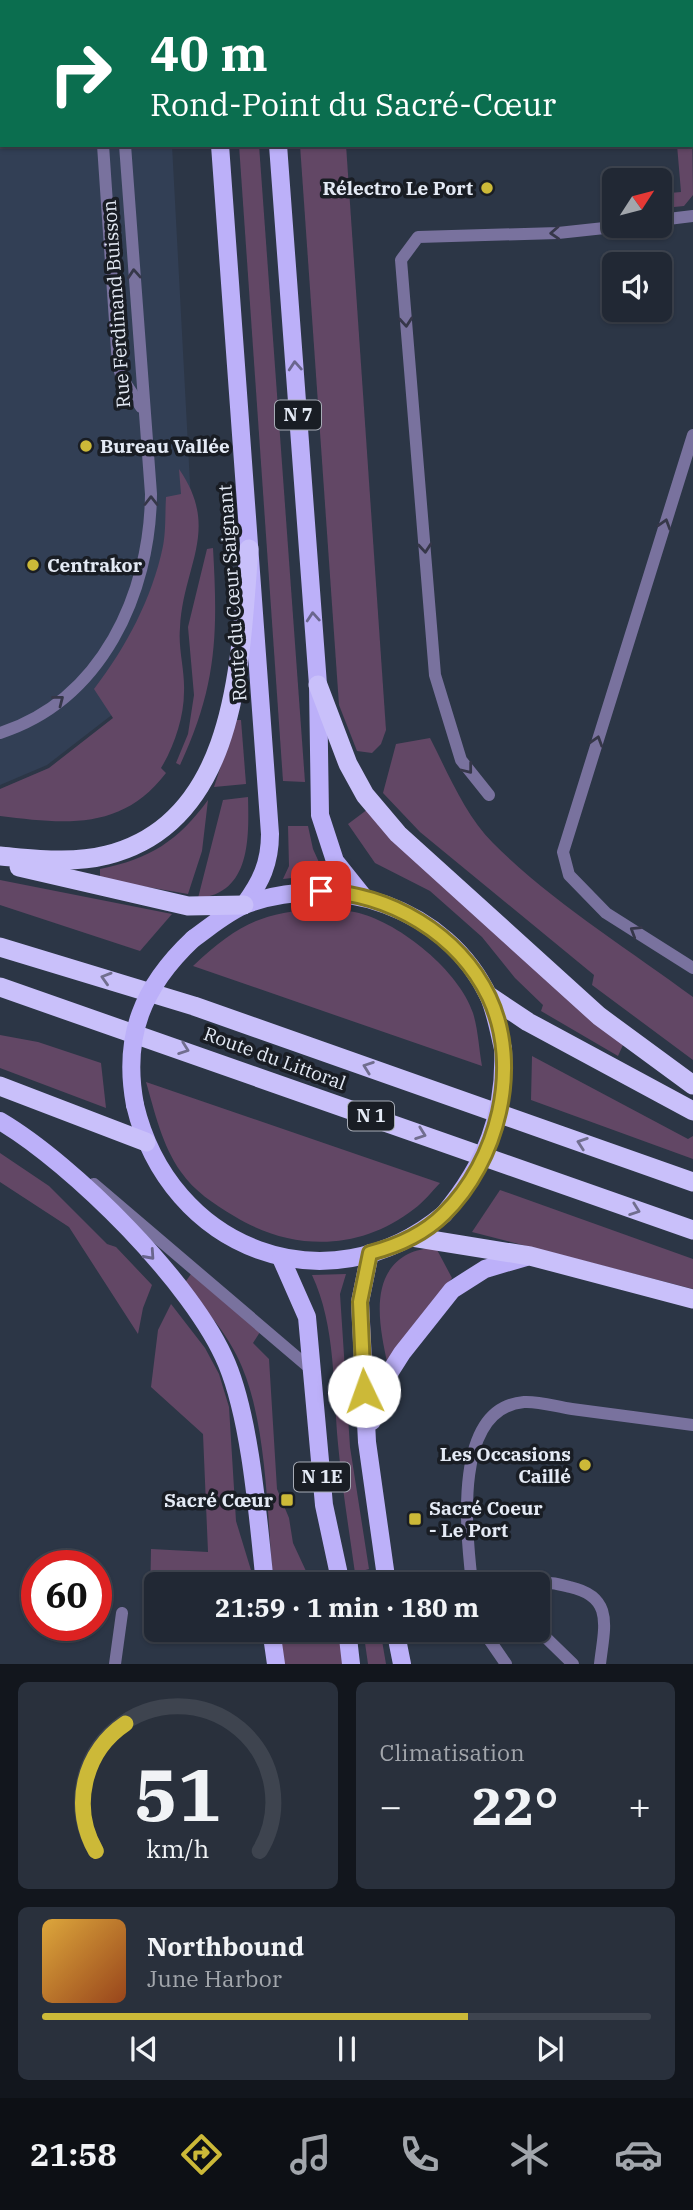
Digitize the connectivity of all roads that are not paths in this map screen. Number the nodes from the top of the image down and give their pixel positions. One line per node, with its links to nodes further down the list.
1 (103, 147): 8 (lane)
2 (125, 147): 8 (lane, Rue Ferdinand Buisson, one-way to 2)
3 (220, 147): 10 (main road, Route du Cœur Saignant)
4 (278, 147): 11 (main road, N 7, one-way to 4)
5 (693, 216): 6 (lane)
6 (672, 219)
7 (602, 228): 13 (lane, one-way to 13)
8 (143, 410): 12 (lane, Rue Ferdinand Buisson, one-way to 8)
9 (693, 435): 19 (lane, one-way to 9)
10 (249, 549): 14 (highway); 17 (main road, Route du Cœur Saignant)
11 (318, 685): 16 (main road, N 7); 22 (highway)
12 (0, 733)
13 (489, 795)
14 (0, 856)
15 (0, 863): 17 (highway)
16 (363, 896): 17 (main road); 21 (main road)
17 (244, 905): 26 (main road, bridge)
18 (0, 947): 28 (highway, Route du Littoral / N 1, one-way to 18)
19 (693, 968)
20 (0, 987): 29 (highway, Route du Littoral / N 1, one-way to 29)
21 (489, 996): 24 (highway); 30 (main road, bridge)
22 (693, 1085)
23 (0, 1086): 26 (highway)
24 (693, 1111)
25 (0, 1121): 27 (main road)
26 (146, 1143): 33 (main road)
27 (50, 1154): 35 (lane); 38 (main road, one-way to 38)
28 (693, 1182)
29 (693, 1230)
30 (412, 1237): 31 (main road); 32 (highway)
31 (370, 1253): 33 (main road); 37 (main road, N 1E)
32 (530, 1256): 34 (highway); 37 (main road)
33 (281, 1258): 35 (main road, N 1E)
34 (693, 1299)
35 (312, 1370): 39 (main road, N 1E)
36 (693, 1425): 41 (lane)
37 (367, 1441): 40 (main road, N 1E)
38 (263, 1572)
39 (338, 1572)
40 (385, 1572)
41 (471, 1572)
42 (550, 1582): 55 (lane)
43 (122, 1613): 49 (lane)
44 (273, 1642): 50 (main road)
45 (348, 1642): 51 (main road)
46 (398, 1642): 52 (main road)
47 (491, 1642): 53 (lane)
48 (550, 1642): 54 (lane)
49 (115, 1664)
50 (276, 1664)
51 (351, 1664)
52 (402, 1664)
53 (506, 1664)
54 (573, 1664)
55 (600, 1664)

